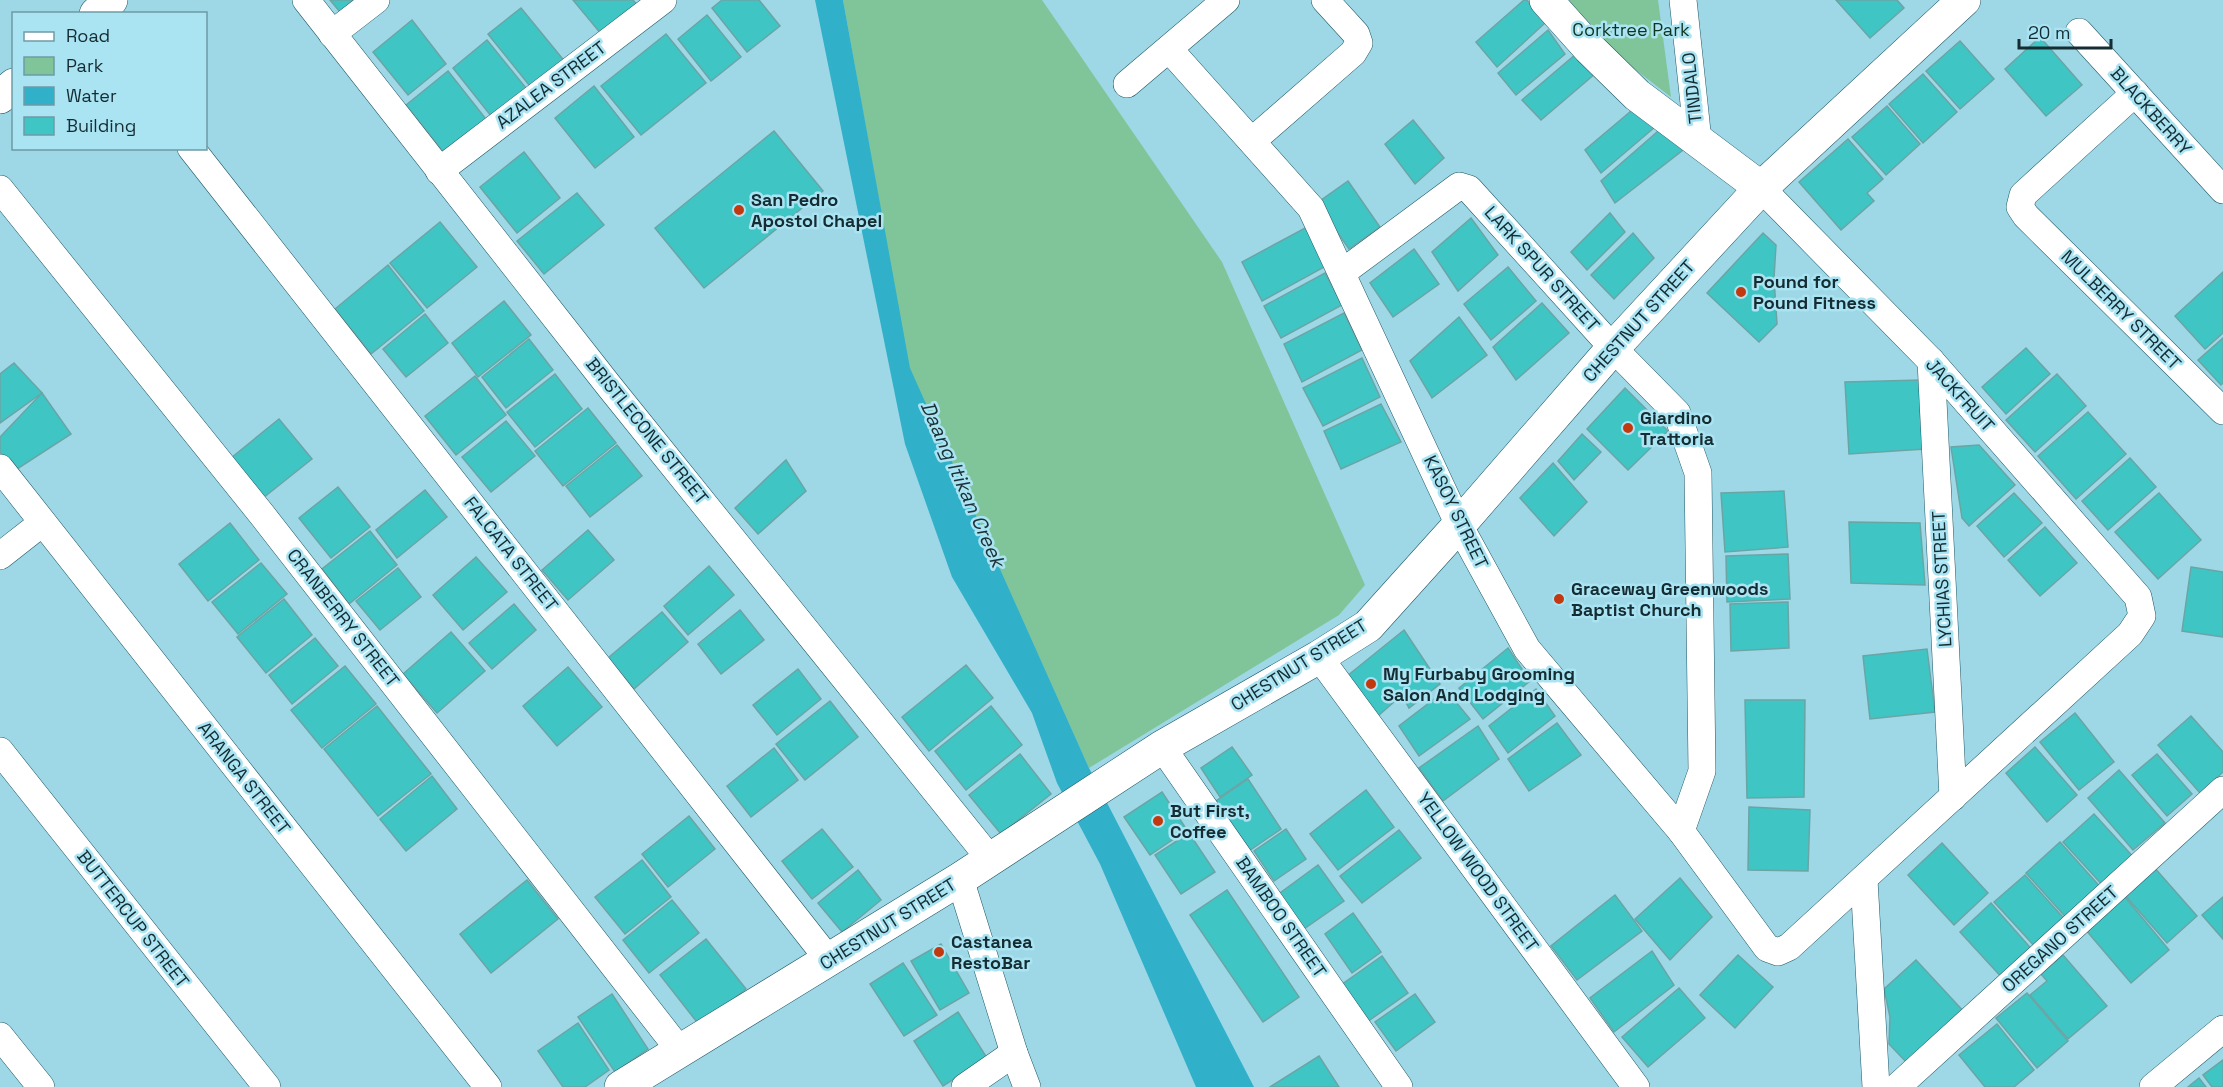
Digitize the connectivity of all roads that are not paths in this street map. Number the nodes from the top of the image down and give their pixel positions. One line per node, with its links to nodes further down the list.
1 (111, 0): 10 (street)
2 (306, 0): 12 (street, BRISTLECONE STREET)
3 (376, 0): 12 (street)
4 (663, 0): 21 (street, AZALEA STREET)
5 (1226, 0): 13 (street)
6 (1325, 0): 18 (street)
7 (1546, 0): 19 (street)
8 (1683, 0): 19 (street, TINDALO)
9 (1964, 0): 22 (street, CHESTNUT STREET)
10 (98, 12)
11 (2079, 32): 16 (street, BLACKBERRY)
12 (332, 34): 21 (street, BRISTLECONE STREET)
13 (1169, 49): 14 (street); 18 (street, KASOY STREET)
14 (1127, 84)
15 (12, 87): 17 (street)
16 (2135, 93): 24 (street, BLACKBERRY); 28 (street, MULBERRY STREET)
17 (0, 97)
18 (1252, 141): 25 (street, KASOY STREET)
19 (1698, 141): 22 (street)
20 (193, 150): 42 (street, FALCATA STREET)
21 (439, 171): 39 (street, BRISTLECONE STREET)
22 (1761, 188): 26 (street, CHESTNUT STREET); 27 (street, JACKFRUIT)
23 (0, 189): 45 (street, CRANBERRY STREET)
24 (2223, 190)
25 (1342, 272): 26 (street, LARK SPUR STREET); 31 (street, KASOY STREET)
26 (1613, 348): 31 (street, CHESTNUT STREET); 38 (street, LARK SPUR STREET)
27 (1931, 361): 37 (street, LYCHIAS STREET); 37 (street, JACKFRUIT)
28 (2223, 411)
29 (0, 468): 30 (street, ARANGA STREET)
30 (42, 523): 32 (street); 49 (street, ARANGA STREET)
31 (1459, 525): 33 (street, CHESTNUT STREET); 38 (street, KASOY STREET)
32 (0, 556)
33 (1319, 657): 34 (street, CHESTNUT STREET); 54 (street, YELLOW WOOD STREET)
34 (1162, 747): 39 (street, CHESTNUT STREET); 53 (street, BAMBOO STREET)
35 (0, 751): 48 (street, BUTTERCUP STREET)
36 (2223, 790): 56 (street, OREGANO STREET)
37 (1953, 797): 41 (street)
38 (1682, 831): 41 (street, KASOY STREET)
39 (991, 860): 40 (street, CHESTNUT STREET)
40 (960, 879): 42 (street, CHESTNUT STREET); 46 (street)
41 (1864, 880): 55 (street)
42 (829, 960): 45 (street, CHESTNUT STREET)
43 (2223, 1029): 57 (street)
44 (0, 1035): 47 (street)
45 (681, 1052): 50 (street, CHESTNUT STREET)
46 (1014, 1053): 51 (street); 52 (street)
47 (41, 1087)
48 (267, 1087)
49 (488, 1087)
50 (621, 1087)
51 (965, 1087)
52 (1027, 1087)
53 (1399, 1087)
54 (1636, 1087)
55 (1876, 1087)
56 (1897, 1087)
57 (2153, 1087)

